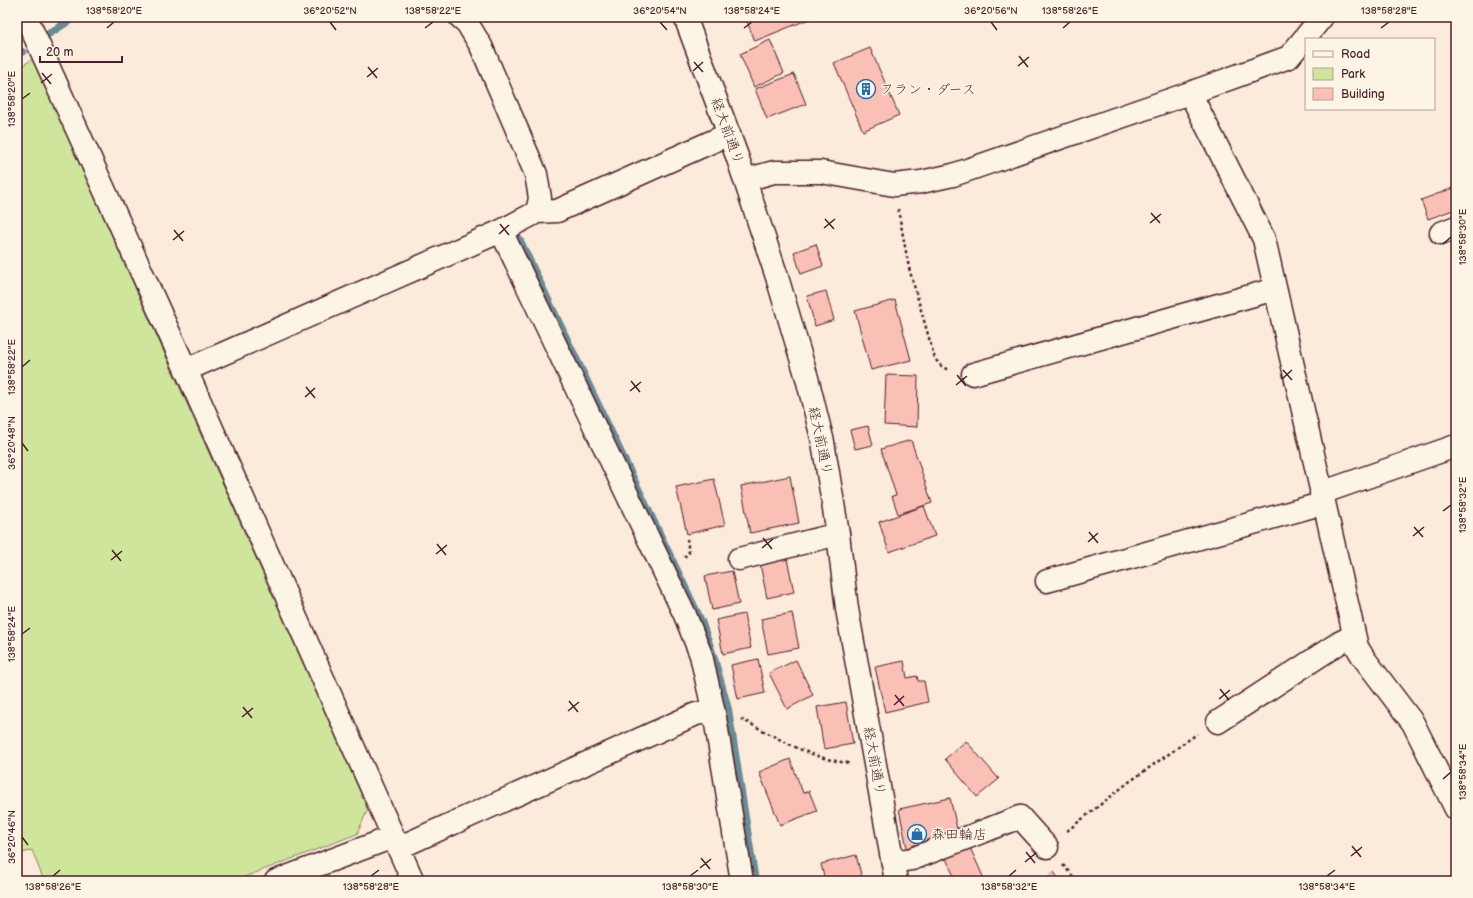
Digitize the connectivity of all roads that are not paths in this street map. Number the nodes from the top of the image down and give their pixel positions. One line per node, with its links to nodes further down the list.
1 (26, 17): 11 (street)
2 (685, 17): 6 (street, 経大前通り)
3 (1322, 17): 5 (street)
4 (468, 19): 8 (street)
5 (1190, 93): 7 (street); 10 (street)
6 (729, 134): 7 (street, 経大前通り); 8 (street)
7 (745, 180): 15 (street, 経大前通り)
8 (537, 212): 9 (street)
9 (501, 231): 11 (street); 19 (street)
10 (1275, 289): 12 (street); 14 (street)
11 (186, 370): 22 (street)
12 (973, 374)
13 (1456, 446): 14 (street)
14 (1322, 498): 17 (street); 18 (street)
15 (838, 534): 16 (street); 24 (street, 経大前通り)
16 (739, 558)
17 (1047, 581)
18 (1354, 636): 20 (street); 21 (street)
19 (713, 711): 22 (street); 27 (street)
20 (1218, 722)
21 (1456, 809)
22 (395, 842): 25 (street); 26 (street)
23 (1047, 848): 24 (street)
24 (894, 872)
25 (276, 881)
26 (413, 881)
27 (742, 881)

